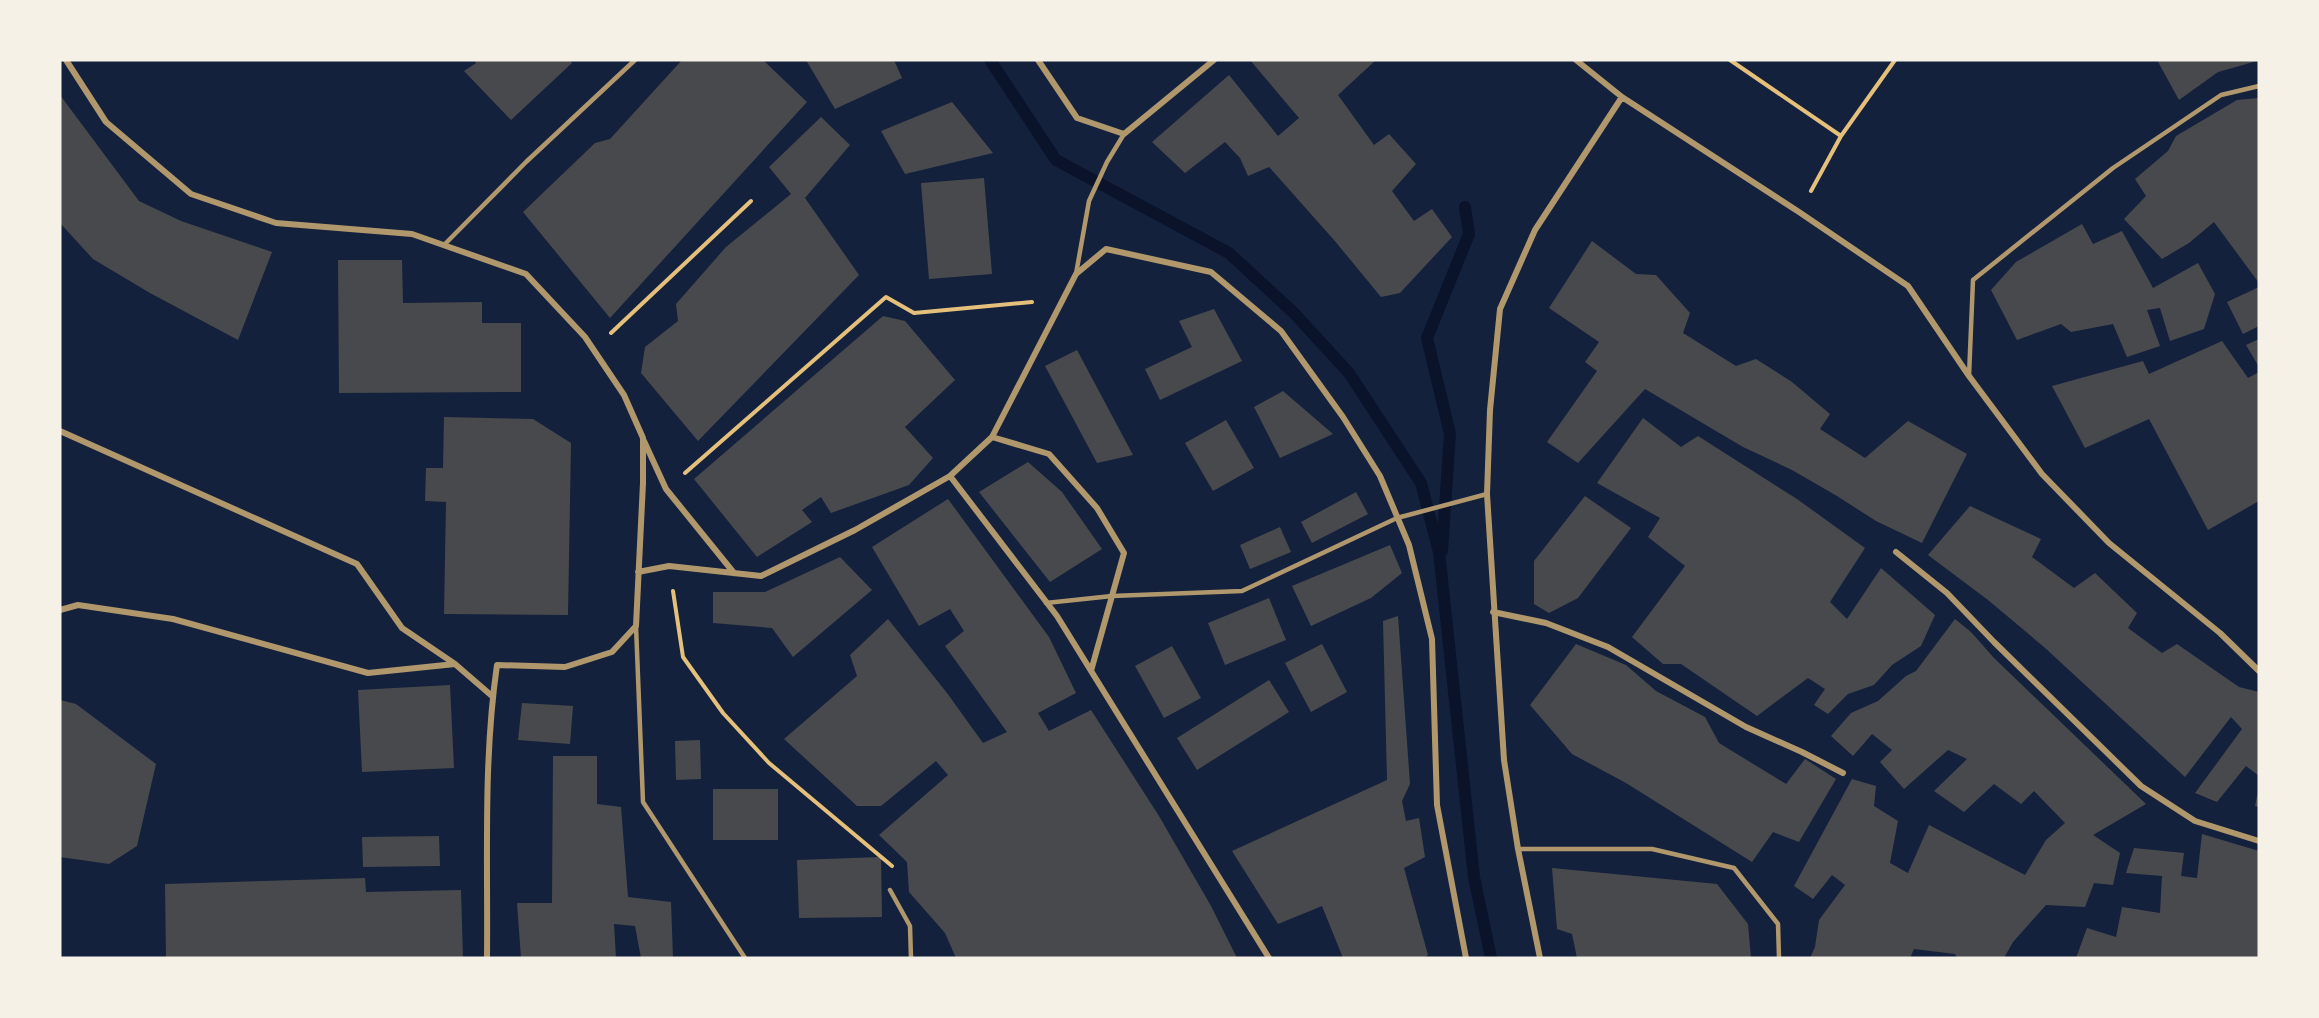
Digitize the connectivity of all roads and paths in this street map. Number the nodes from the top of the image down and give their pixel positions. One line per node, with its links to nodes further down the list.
1 (66, 60): 14 (street)
2 (635, 60): 14 (lane)
3 (1038, 60): 10 (street)
4 (1214, 60): 10 (street)
5 (1576, 60): 9 (street)
6 (1730, 60): 11 (path)
7 (1894, 60): 11 (path)
8 (2259, 86): 18 (lane)
9 (1622, 98): 13 (street); 24 (street)
10 (1124, 134): 15 (lane)
11 (1840, 136): 13 (path)
12 (751, 201): 17 (path)
13 (1799, 212): 18 (street)
14 (444, 245): 17 (street)
15 (1076, 274): 16 (street); 25 (street)
16 (1063, 299): 20 (street); 23 (path)
17 (593, 350): 21 (street)
18 (1969, 376): 37 (street)
19 (60, 431): 35 (street)
20 (992, 437): 22 (street); 30 (street)
21 (643, 438): 23 (street); 28 (street)
22 (950, 476): 29 (street); 31 (street)
23 (666, 489): 29 (street)
24 (1487, 494): 25 (lane); 33 (street)
25 (1397, 518): 30 (lane); 47 (street)
26 (1896, 552): 40 (street)
27 (669, 566): 28 (street); 29 (street); 42 (path)
28 (638, 572): 34 (street)
29 (734, 573)
30 (1112, 596): 31 (lane); 36 (street)
31 (1046, 603): 36 (street)
32 (60, 610): 35 (street)
33 (1493, 612): 39 (street); 41 (street)
34 (636, 626): 38 (street); 44 (lane)
35 (455, 664): 38 (street)
36 (1091, 671): 46 (street)
37 (2259, 671)
38 (492, 696): 43 (street)
39 (1843, 773)
40 (2259, 841)
41 (1518, 849): 48 (street); 49 (lane)
42 (890, 890): 45 (lane)
43 (487, 958)
44 (745, 958)
45 (910, 958)
46 (1269, 958)
47 (1466, 958)
48 (1540, 958)
49 (1779, 958)

